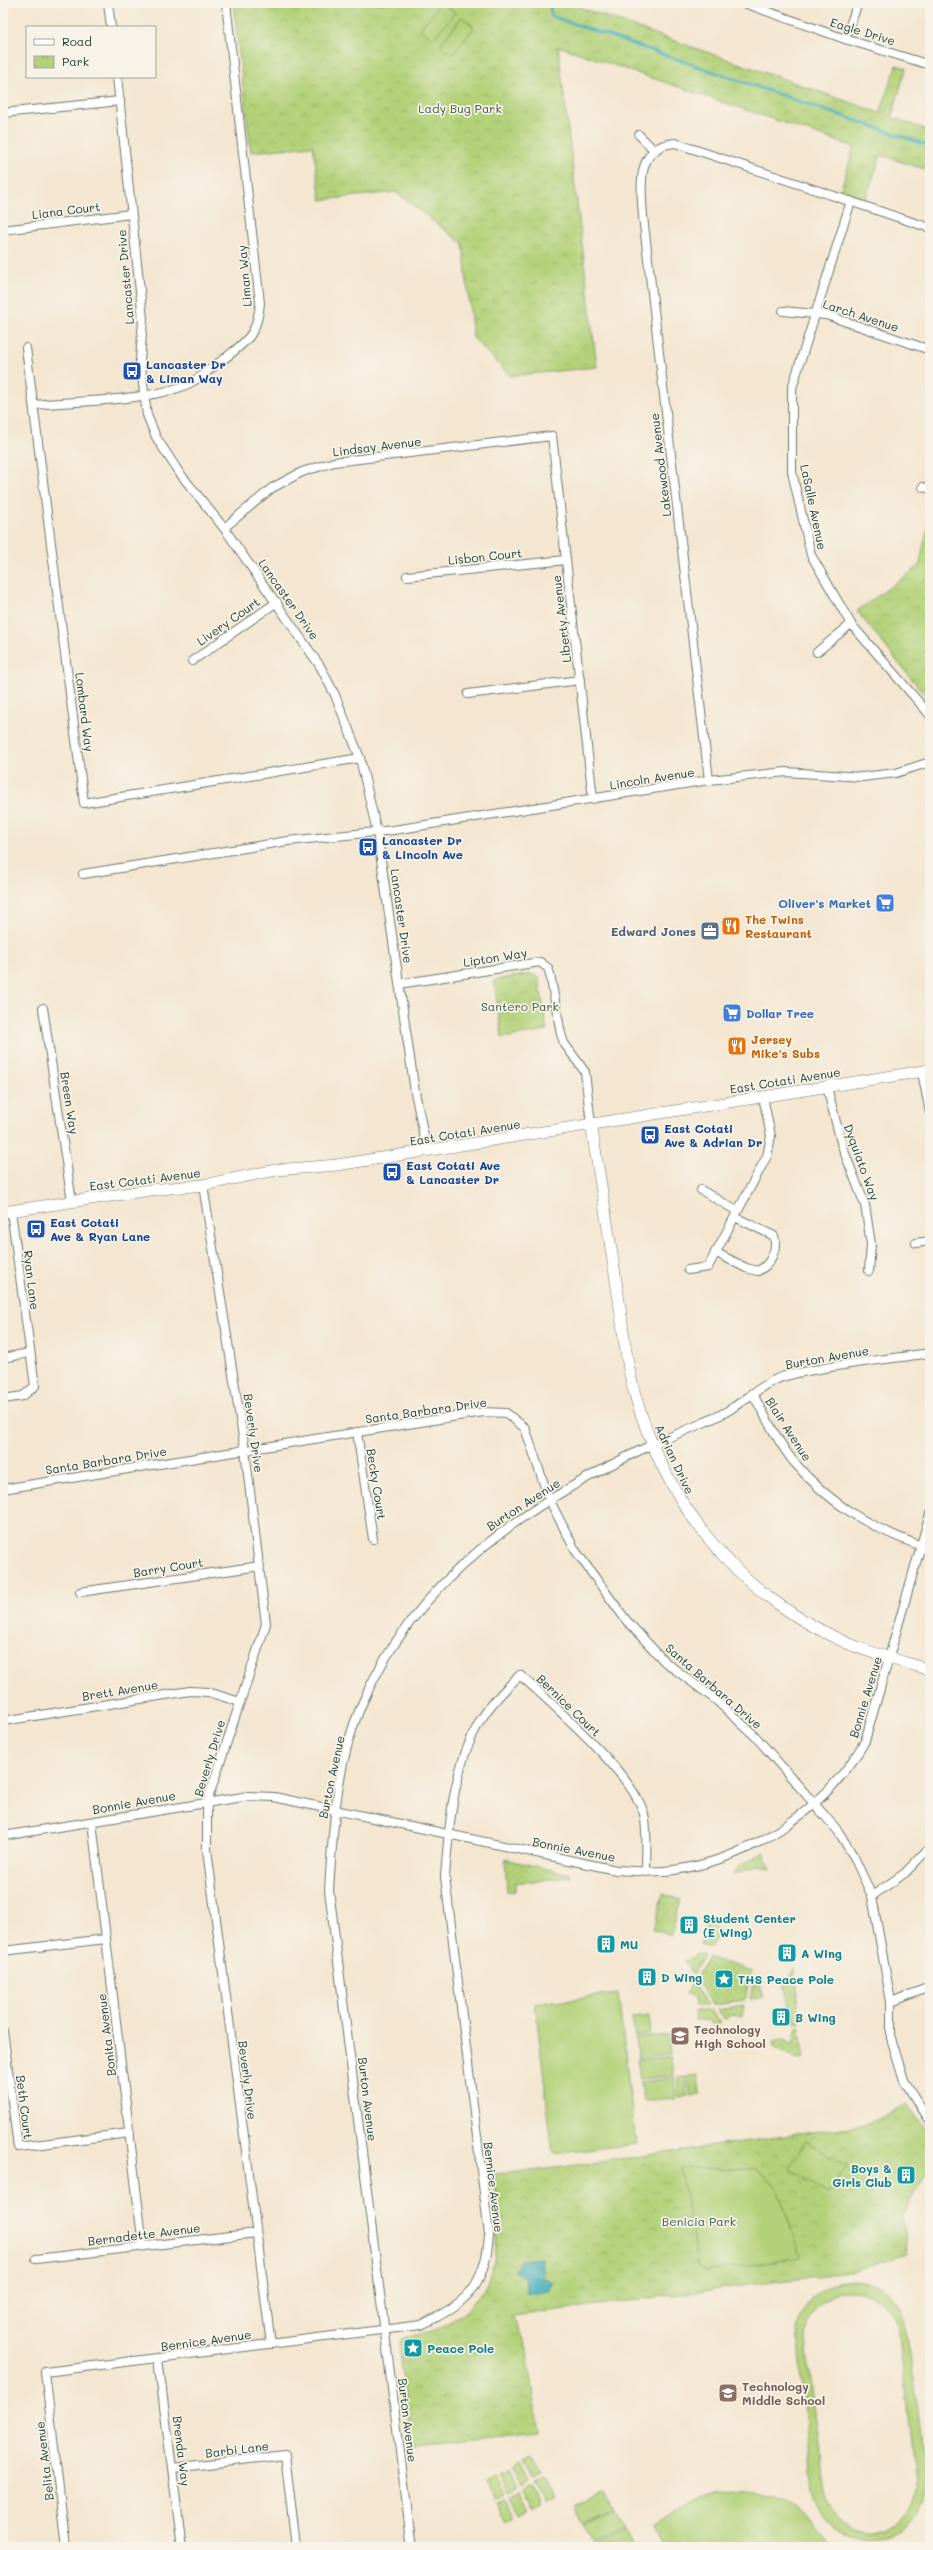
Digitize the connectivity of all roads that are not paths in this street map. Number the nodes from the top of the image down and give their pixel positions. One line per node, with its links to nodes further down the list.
1 (108, 3): 5 (street)
2 (226, 3): 21 (street, Liman Way)
3 (744, 3): 6 (street, Eagle Drive)
4 (858, 3): 6 (street)
5 (111, 26)
6 (845, 39): 7 (street, Eagle Drive)
7 (930, 65)
8 (117, 78): 9 (street, Lancaster Drive)
9 (120, 101): 10 (street); 14 (street, Lancaster Drive)
10 (3, 113)
11 (639, 135): 12 (street)
12 (655, 150): 13 (street); 36 (street, Lakewood Avenue)
13 (851, 201): 15 (street); 18 (street, LaSalle Avenue)
14 (131, 214): 16 (street, Liana Court); 21 (street, Lancaster Drive)
15 (930, 228)
16 (3, 230)
17 (783, 311): 18 (street, Larch Avenue)
18 (814, 312): 20 (street, Larch Avenue); 28 (street, LaSalle Avenue)
19 (26, 348): 22 (street, Lombard Way)
20 (930, 350)
21 (144, 395): 22 (street, Liman Way); 24 (street, Lancaster Drive)
22 (34, 405): 34 (street, Lombard Way)
23 (552, 436): 24 (street, Lindsay Avenue); 25 (street, Liberty Avenue)
24 (224, 528): 27 (street, Lancaster Drive)
25 (566, 560): 26 (street, Lisbon Court); 31 (street, Liberty Avenue)
26 (407, 576)
27 (277, 602): 30 (street, Livery Court); 34 (street, Lancaster Drive)
28 (851, 624): 29 (street); 33 (street, LaSalle Avenue)
29 (817, 652)
30 (192, 661)
31 (580, 680): 32 (street); 37 (street, Liberty Avenue)
32 (468, 694)
33 (930, 715)
34 (360, 758): 38 (street, Lancaster Drive)
35 (930, 762): 36 (street, Lincoln Avenue)
36 (709, 780): 37 (street, Lincoln Avenue)
37 (593, 799): 38 (street, Lincoln Avenue)
38 (377, 832): 39 (street, Lincoln Avenue); 40 (street, Lancaster Drive)
39 (83, 874)
40 (399, 984): 46 (street, Lipton Way); 47 (street, Lancaster Drive)
41 (43, 1008): 50 (street, Breen Way)
42 (926, 1071): 43 (main road, East Cotati Avenue); 45 (street)
43 (827, 1087): 44 (main road, East Cotati Avenue); 57 (street, Dyquiato Way)
44 (763, 1097): 46 (main road, East Cotati Avenue); 52 (street)
45 (930, 1113)
46 (591, 1124): 47 (main road, East Cotati Avenue); 64 (main road, Adrian Drive)
47 (427, 1151): 48 (main road, East Cotati Avenue)
48 (204, 1186): 50 (main road, East Cotati Avenue); 65 (street, Beverly Drive)
49 (701, 1190): 52 (street)
50 (72, 1202): 51 (main road, East Cotati Avenue)
51 (7, 1212): 58 (street, Ryan Lane)
52 (736, 1214): 55 (street); 55 (street)
53 (930, 1241): 54 (street)
54 (916, 1243)
55 (716, 1252): 56 (street)
56 (688, 1270)
57 (869, 1271)
58 (29, 1353): 60 (street); 62 (street, Ryan Lane)
59 (930, 1353): 61 (street, Burton Avenue)
60 (3, 1358)
61 (752, 1393): 64 (street, Burton Avenue); 70 (street, Blair Avenue)
62 (3, 1399)
63 (357, 1432): 65 (street, Santa Barbara Drive); 67 (street, Santa Barbara Drive); 69 (street, Becky Court)
64 (651, 1445): 67 (street, Burton Avenue); 74 (main road, Adrian Drive)
65 (245, 1450): 66 (street, Santa Barbara Drive); 72 (street, Beverly Drive)
66 (3, 1488)
67 (549, 1499): 79 (street, Santa Barbara Drive); 80 (street, Burton Avenue)
68 (930, 1514): 70 (street, Bonnie Avenue)
69 (374, 1539)
70 (920, 1546): 71 (street, Blair Avenue); 74 (street, Bonnie Avenue)
71 (930, 1549)
72 (260, 1566): 73 (street, Barry Court); 76 (street, Beverly Drive)
73 (80, 1592)
74 (890, 1658): 75 (main road, Adrian Drive); 79 (street, Bonnie Avenue)
75 (930, 1670)
76 (240, 1702): 77 (street, Brett Avenue); 78 (street, Beverly Drive)
77 (3, 1720)
78 (207, 1802): 80 (street, Bonnie Avenue); 81 (street, Bonnie Avenue); 94 (street, Beverly Drive)
79 (814, 1804): 85 (street, Bonnie Avenue); 86 (street, Santa Barbara Drive)
80 (334, 1810): 82 (street, Bonnie Avenue); 97 (street, Burton Avenue)
81 (92, 1822): 83 (street, Bonnie Avenue); 87 (street, Bonita Avenue)
82 (448, 1835): 85 (street, Bonnie Avenue); 85 (street, Bernice Court); 97 (street, Bernice Avenue)
83 (3, 1836)
84 (930, 1846): 86 (street)
85 (646, 1872)
86 (872, 1896): 90 (street, Santa Barbara Drive)
87 (106, 1939): 88 (street); 93 (street, Bonita Avenue)
88 (3, 1951)
89 (930, 1987): 90 (street)
90 (891, 2002): 92 (street, Santa Barbara Drive)
91 (3, 2030): 93 (street, Beth Court)
92 (930, 2123)
93 (130, 2133): 95 (street, Bonita Avenue)
94 (256, 2233): 95 (street, Bernadette Avenue); 98 (street, Beverly Drive)
95 (143, 2246): 96 (street, Bernadette Avenue)
96 (36, 2259)
97 (385, 2331): 98 (street, Bernice Avenue); 105 (street, Burton Avenue)
98 (271, 2344): 99 (street, Bernice Avenue)
99 (158, 2359): 100 (street, Bernice Avenue); 101 (street, Brenda Way)
100 (45, 2372): 102 (street, Belita Avenue)
101 (172, 2468): 103 (street, Brenda Way); 104 (street, Barbi Lane)
102 (66, 2547)
103 (182, 2547)
104 (296, 2547)
105 (412, 2547)

